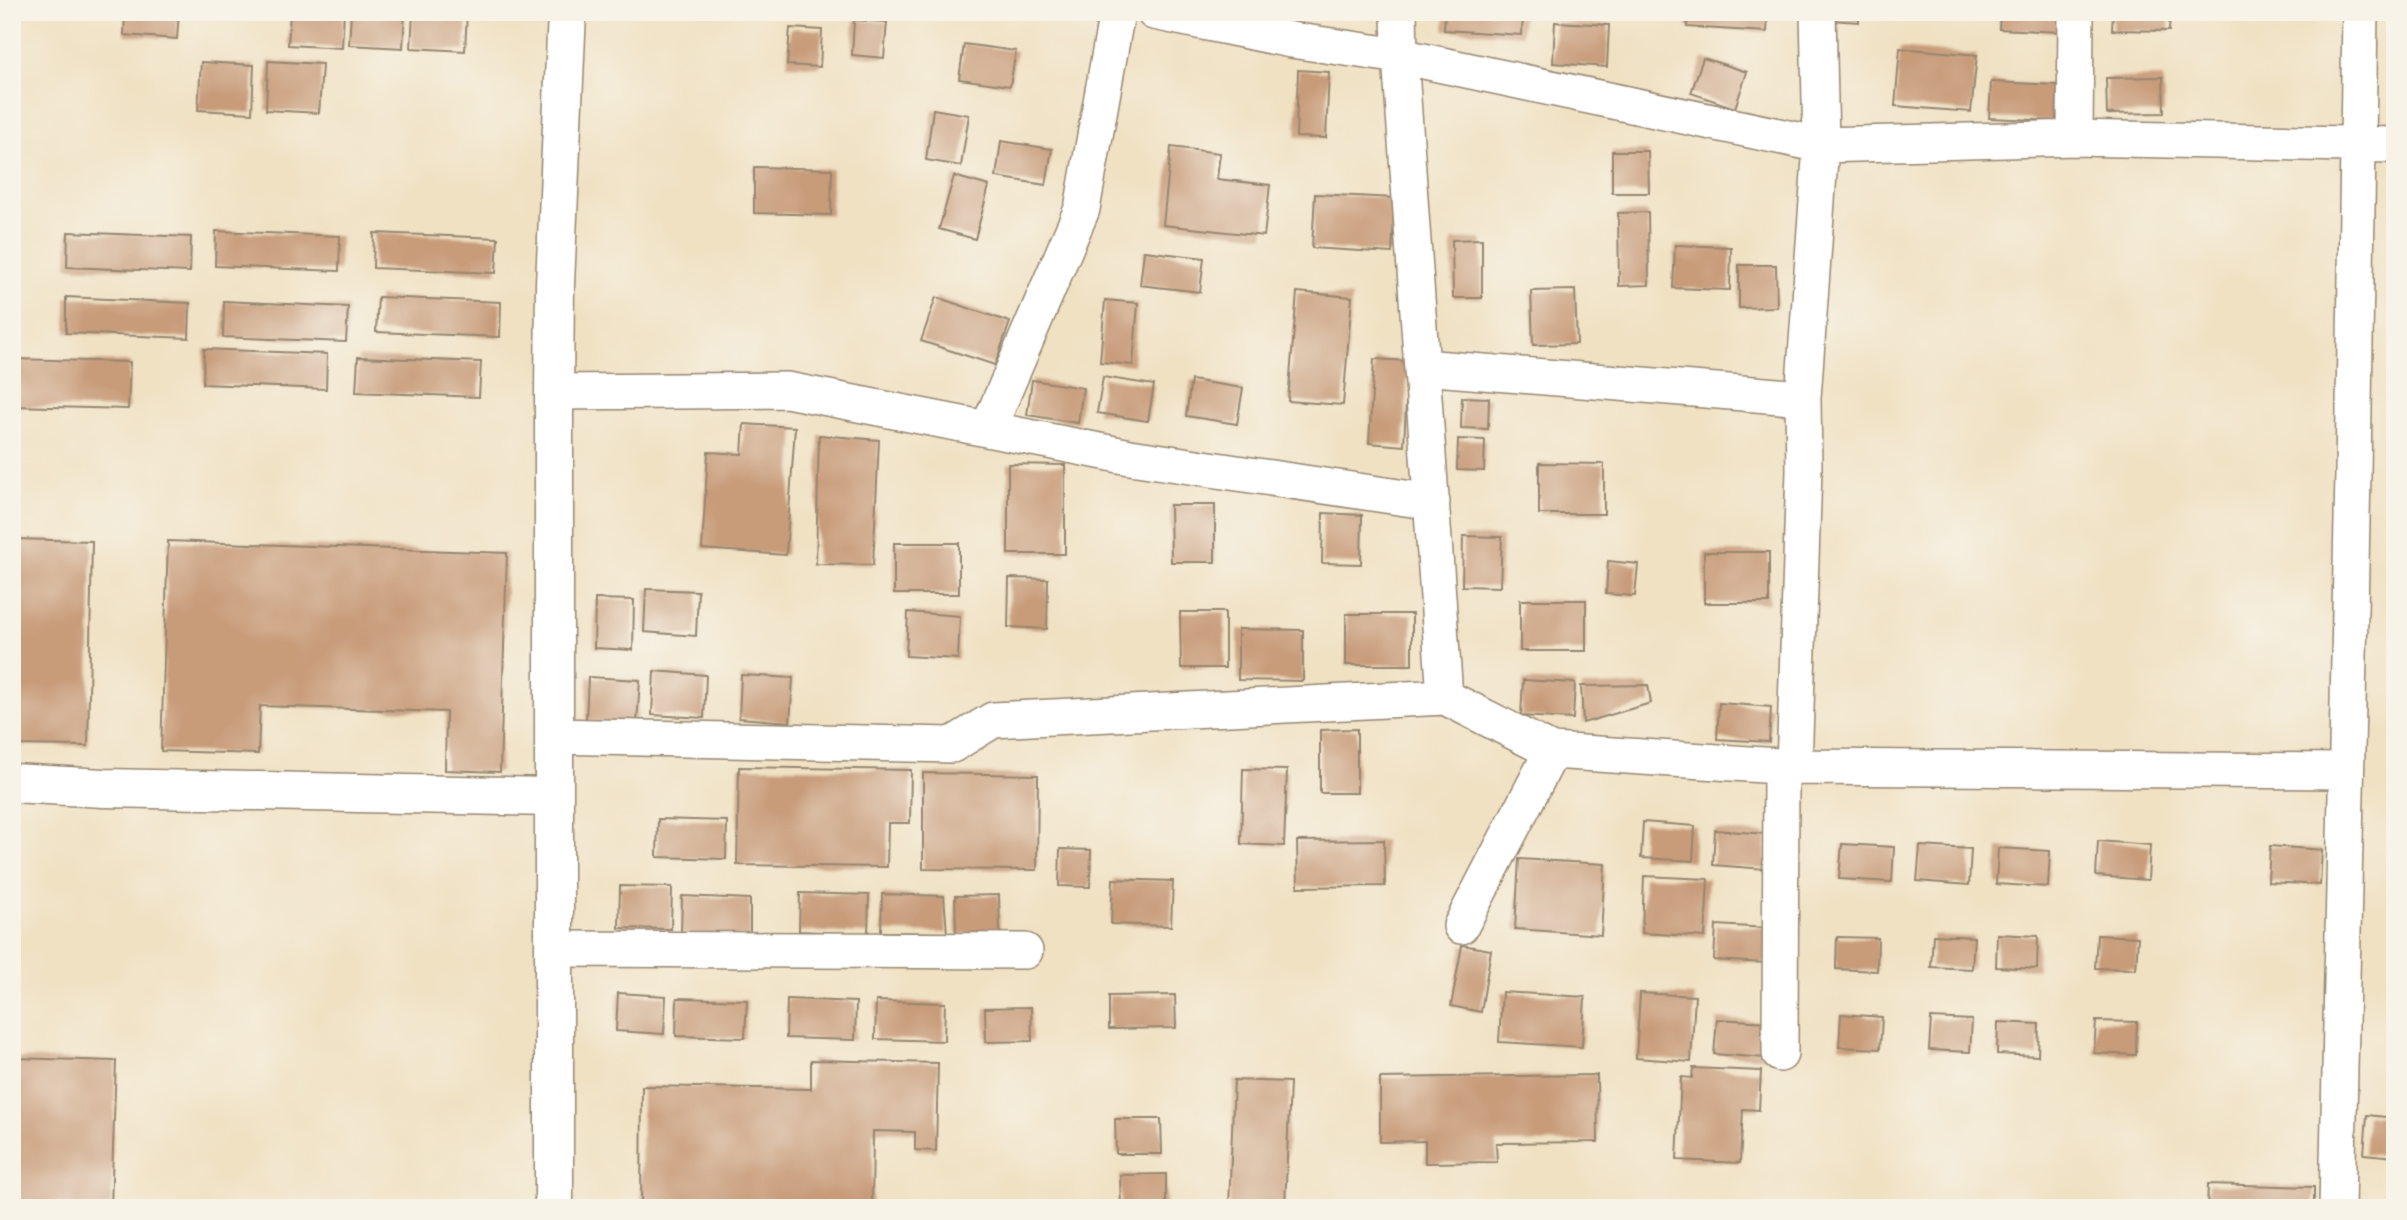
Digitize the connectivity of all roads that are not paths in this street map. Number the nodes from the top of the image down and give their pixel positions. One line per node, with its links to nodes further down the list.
1 (567, 12): 14 (street)
2 (1117, 12): 16 (street)
3 (1154, 12): 8 (street)
4 (1399, 12): 8 (street)
5 (1818, 12): 11 (street)
6 (2076, 12): 9 (street)
7 (2360, 12): 10 (street)
8 (1400, 55): 11 (street); 13 (street)
9 (2075, 138): 10 (street); 11 (street)
10 (2356, 144): 12 (street); 22 (street)
11 (1821, 145): 15 (street)
12 (2395, 145)
13 (1422, 367): 15 (street); 17 (street)
14 (554, 392): 16 (street); 19 (street)
15 (1803, 398): 21 (street)
16 (988, 429): 17 (street)
17 (1432, 502): 18 (street)
18 (1446, 697): 19 (street); 20 (street)
19 (553, 736): 24 (street)
20 (1552, 751): 21 (street); 25 (street)
21 (1788, 766): 22 (street); 28 (street)
22 (2345, 771): 30 (street)
23 (12, 783): 24 (street)
24 (554, 797): 26 (street)
25 (1461, 926)
26 (555, 949): 27 (street); 29 (street)
27 (1025, 951)
28 (1780, 1054)
29 (554, 1208)
30 (2337, 1208)

